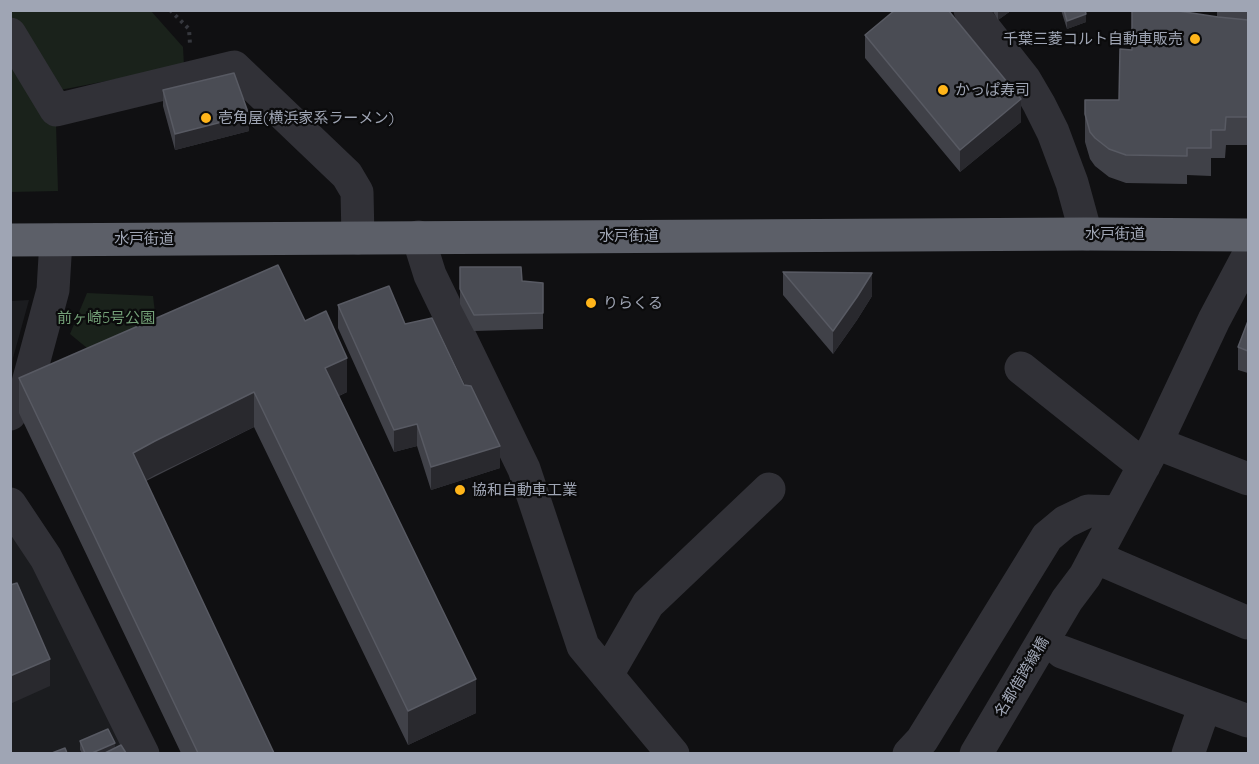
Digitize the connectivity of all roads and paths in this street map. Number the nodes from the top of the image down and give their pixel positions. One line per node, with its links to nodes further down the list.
1 (171, 10): 4 (path)
2 (970, 10): 5 (street)
3 (10, 34): 4 (street)
4 (193, 77): 8 (street)
5 (1086, 234): 6 (highway, 水戸街道); 7 (highway, 水戸街道)
6 (1248, 235)
7 (418, 237): 8 (highway, 水戸街道); 22 (street)
8 (357, 238): 10 (highway, 水戸街道)
9 (10, 240): 10 (highway, 水戸街道)
10 (56, 240): 13 (street)
11 (1248, 256): 14 (street, 名都借跨線橋)
12 (1021, 368): 14 (street)
13 (10, 414)
14 (1150, 455): 15 (street); 18 (street, 名都借跨線橋)
15 (1248, 479)
16 (769, 489): 22 (street)
17 (10, 504): 25 (street)
18 (1119, 512): 19 (street, 名都借跨線橋); 27 (street)
19 (1082, 578): 20 (street); 21 (street); 28 (street); 29 (street, 名都借跨線橋)
20 (1248, 623)
21 (1062, 652): 23 (street); 30 (street)
22 (607, 675): 26 (street)
23 (1206, 705): 24 (street); 31 (street)
24 (1248, 721)
25 (143, 753)
26 (673, 753)
27 (909, 753)
28 (953, 753)
29 (976, 753)
30 (999, 753)
31 (1188, 753)

